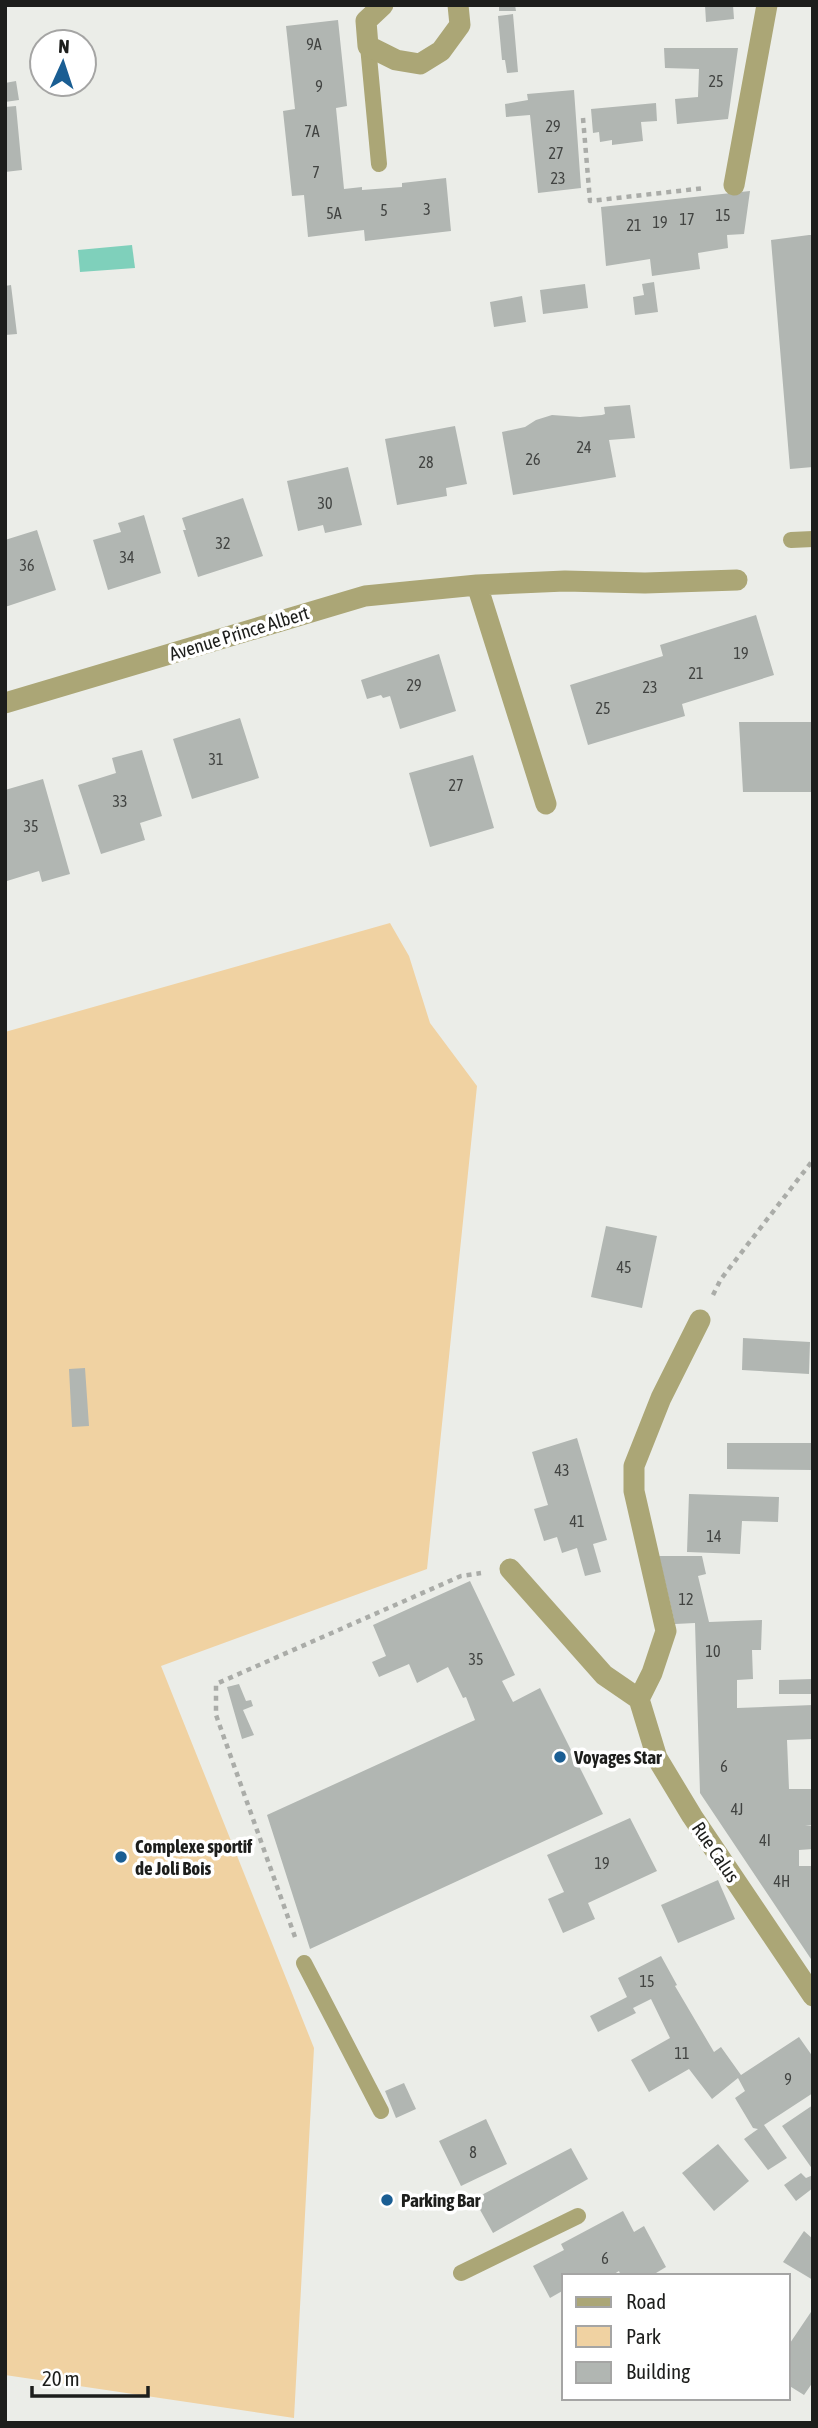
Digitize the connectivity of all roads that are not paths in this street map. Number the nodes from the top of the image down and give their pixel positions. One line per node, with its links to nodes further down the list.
1 (383, 5): 4 (street)
2 (458, 5): 4 (street)
3 (767, 5): 6 (street)
4 (368, 46): 5 (lane)
5 (379, 163)
6 (734, 185)
7 (813, 539): 8 (lane)
8 (791, 540)
9 (737, 580): 10 (street, Avenue Prince Albert)
10 (477, 585): 11 (street, Avenue Prince Albert); 12 (street)
11 (5, 703)
12 (546, 804)
13 (700, 1320): 15 (street)
14 (510, 1569): 15 (street)
15 (639, 1699): 17 (street, Rue Calus)
16 (304, 1962): 18 (lane)
17 (813, 1996)
18 (382, 2111)
19 (579, 2216): 20 (lane)
20 (461, 2273)

